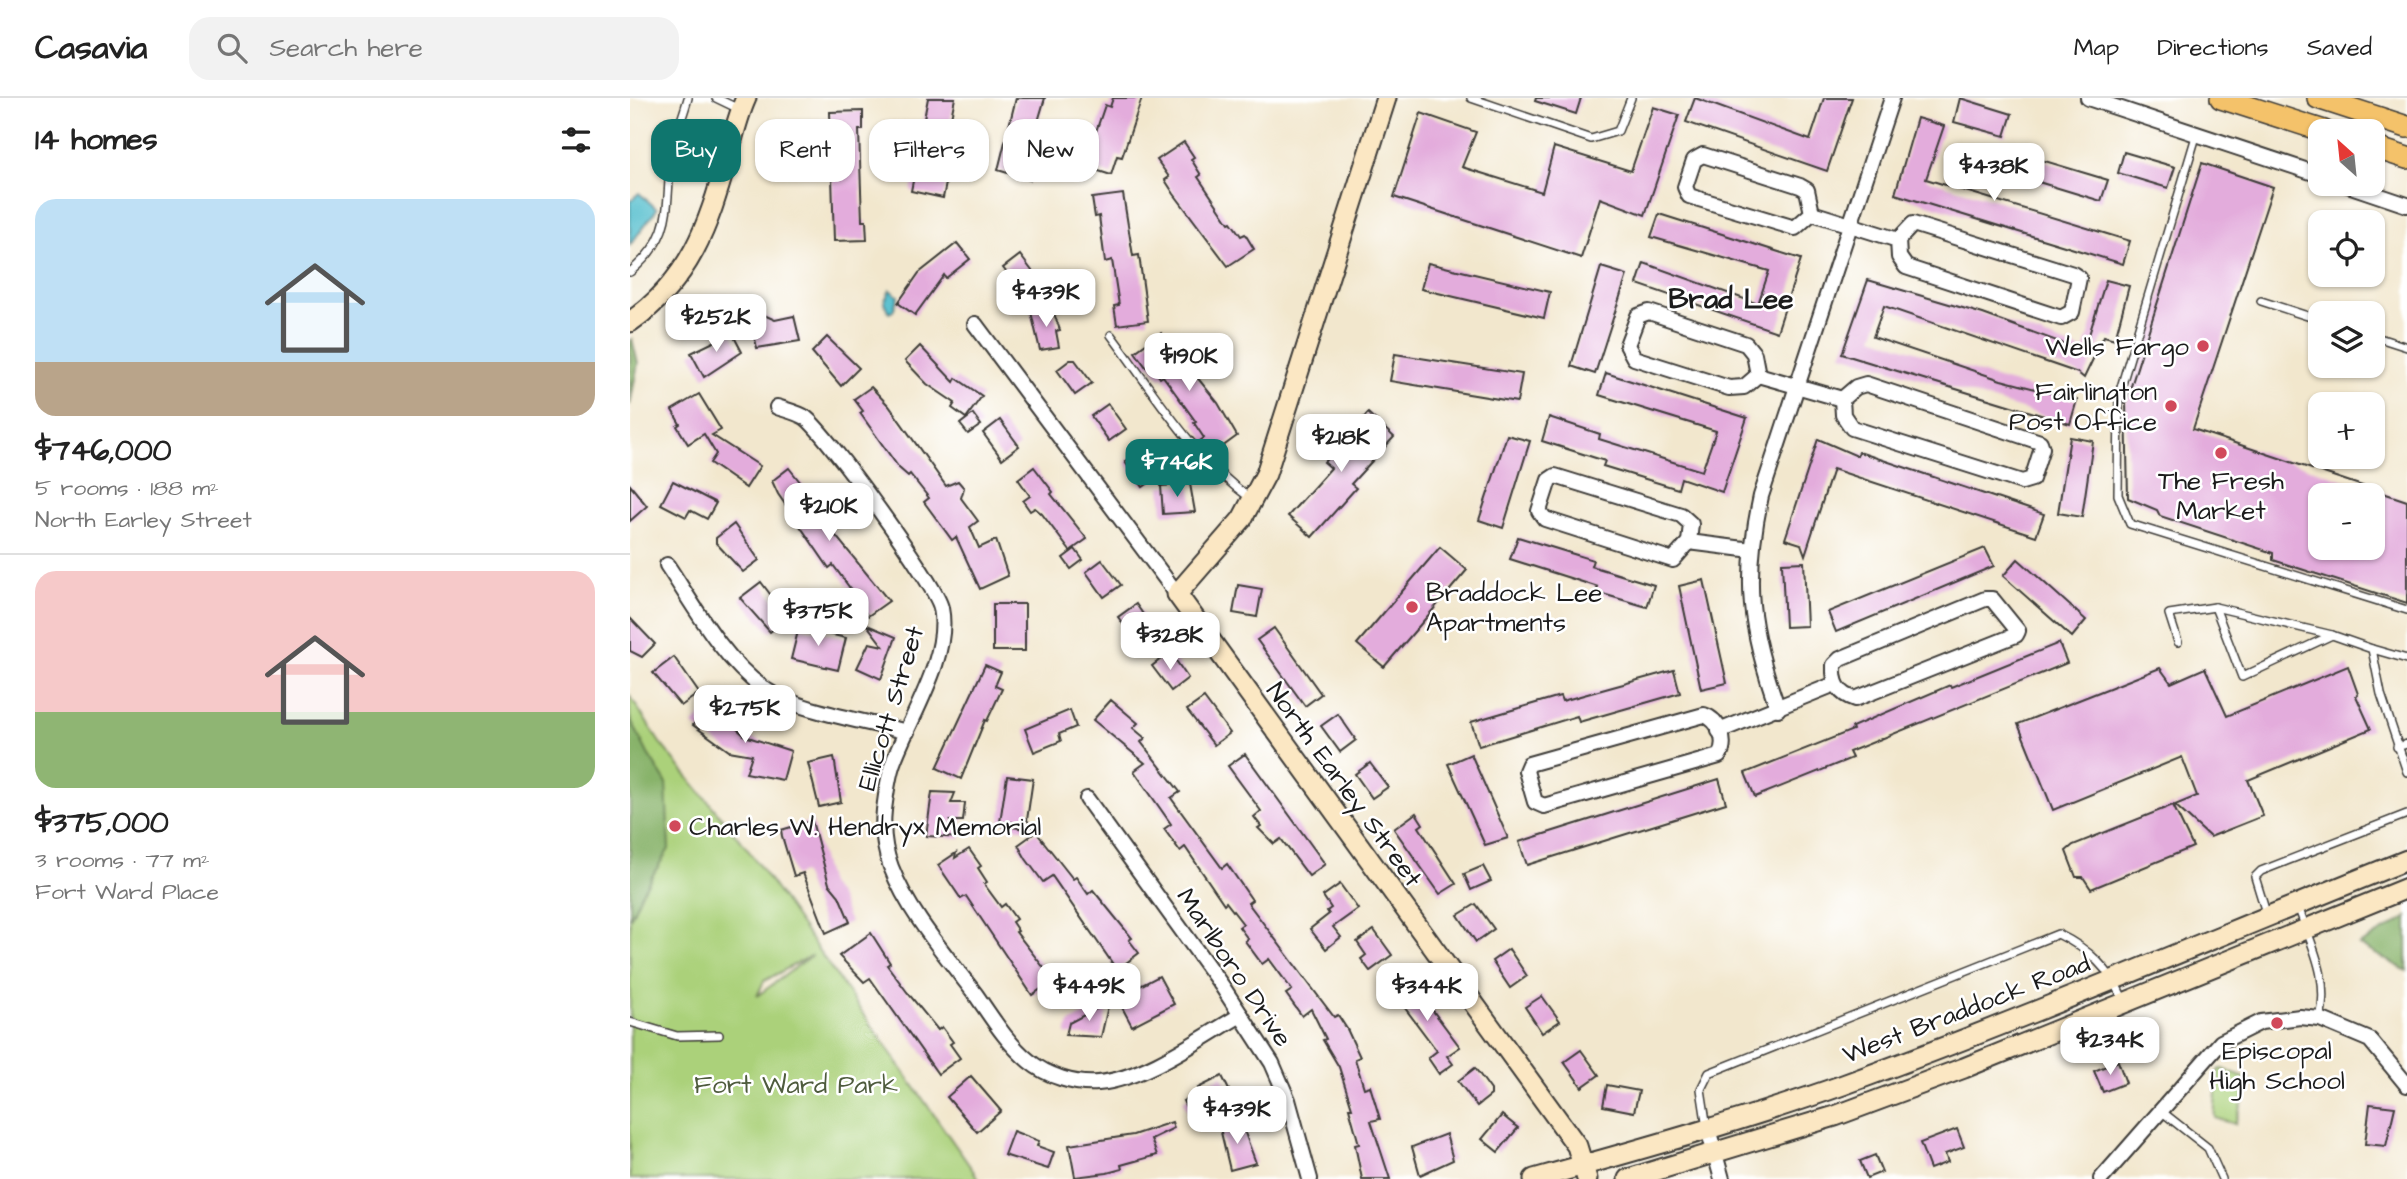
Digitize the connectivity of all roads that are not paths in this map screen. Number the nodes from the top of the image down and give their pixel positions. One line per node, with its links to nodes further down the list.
1 (688, 98): 22 (lane)
2 (716, 98): 10 (lane)
3 (1386, 98): 34 (main road)
4 (1471, 98): 5 (lane)
5 (1631, 98)
6 (1892, 98): 20 (street)
7 (2088, 98): 13 (street)
8 (2221, 98): 11 (main road)
9 (2318, 98): 12 (main road)
10 (743, 104): 25 (main road)
11 (2308, 126)
12 (2407, 127)
13 (2197, 133): 16 (street); 40 (lane)
14 (2385, 151): 15 (main road)
15 (2407, 158)
16 (2308, 171)
17 (2380, 196): 18 (street)
18 (2407, 205)
19 (1812, 214): 19 (street); 20 (street)
20 (1849, 225): 21 (street); 31 (street)
21 (1898, 240): 21 (street)
22 (630, 272)
23 (2261, 301): 24 (lane)
24 (2308, 316)
25 (630, 322)
26 (975, 324): 38 (street, North Earley Street)
27 (1111, 335): 34 (lane)
28 (2385, 340): 29 (lane)
29 (2407, 347)
30 (1758, 375): 30 (street); 31 (street)
31 (1799, 385): 32 (street); 36 (street)
32 (1842, 399): 32 (street)
33 (777, 407): 48 (street, Ellicott Street)
34 (1254, 500): 38 (main road)
35 (1689, 542): 35 (street); 36 (street)
36 (1752, 550): 46 (street)
37 (667, 565): 48 (street)
38 (1177, 594): 69 (main road, North Earley Street)
39 (2215, 607): 41 (lane); 41 (lane); 42 (lane)
40 (2407, 610)
41 (2332, 635): 43 (lane)
42 (2178, 642)
43 (2372, 649): 44 (lane); 50 (lane)
44 (2407, 659)
45 (1835, 684): 45 (street); 46 (street)
46 (1777, 709): 47 (street)
47 (1719, 731): 47 (street)
48 (907, 732): 61 (street, Ellicott Street)
49 (2407, 744): 50 (lane)
50 (2397, 747): 51 (lane)
51 (2407, 772)
52 (1087, 799): 61 (street, Marlboro Drive)
53 (2407, 814): 57 (lane)
54 (2407, 860): 56 (main road, West Braddock Road)
55 (2407, 888): 58 (main road, West Braddock Road)
56 (2297, 904): 57 (main road, West Braddock Road); 58 (lane)
57 (2267, 916): 59 (main road, West Braddock Road)
58 (2306, 929): 60 (main road, West Braddock Road); 62 (lane)
59 (2114, 978): 60 (lane); 67 (main road, West Braddock Road); 67 (lane)
60 (2125, 1002): 68 (main road, West Braddock Road)
61 (1241, 1015): 70 (street, Marlboro Drive)
62 (2320, 1019): 65 (street); 66 (street)
63 (630, 1022): 64 (lane)
64 (719, 1035)
65 (2407, 1085)
66 (2161, 1111): 74 (street); 75 (lane)
67 (1708, 1129): 68 (street); 69 (main road, West Braddock Road)
68 (1716, 1154): 72 (main road, West Braddock Road); 73 (street)
69 (1585, 1172): 71 (main road, West Braddock Road)
70 (1310, 1179)
71 (1534, 1179)
72 (1628, 1179)
73 (1722, 1179)
74 (2101, 1179)
75 (2222, 1179)

